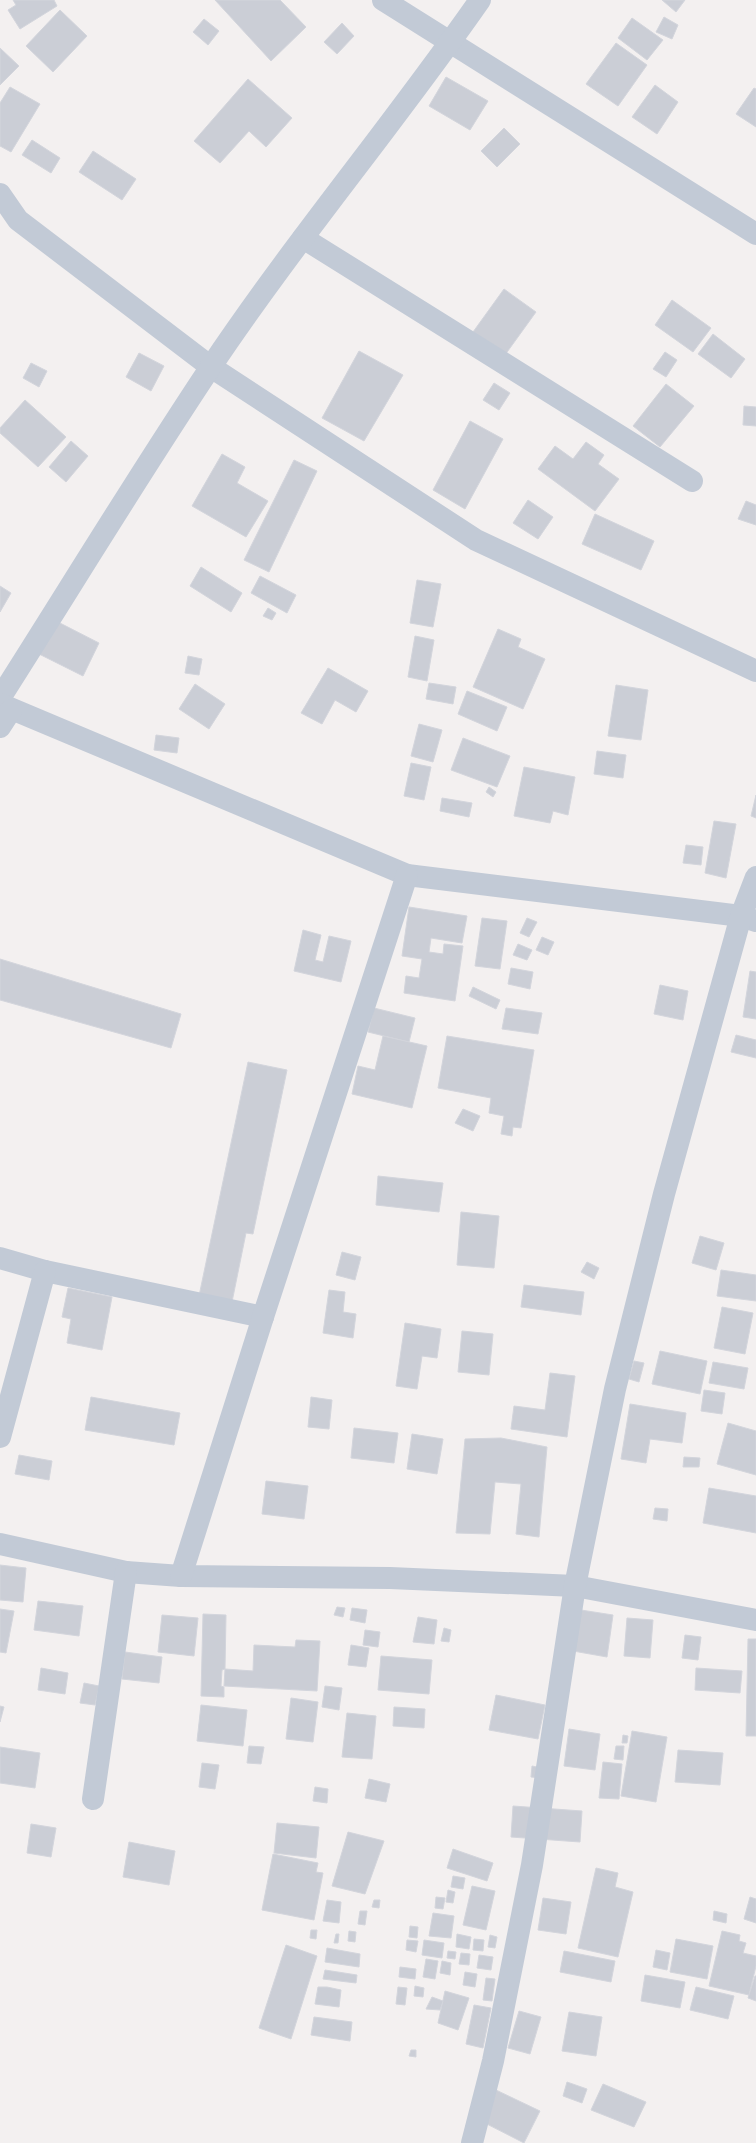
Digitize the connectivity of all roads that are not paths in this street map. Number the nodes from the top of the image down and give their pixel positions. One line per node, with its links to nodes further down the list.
1 (383, 0): 3 (street)
2 (480, 0): 3 (street)
3 (450, 43): 5 (street); 6 (street)
4 (0, 194): 7 (street)
5 (756, 234)
6 (303, 238): 7 (street); 8 (street)
7 (211, 367): 9 (street); 10 (street)
8 (692, 482)
9 (756, 671)
10 (3, 710): 11 (street)
11 (407, 875): 13 (street); 16 (street)
12 (756, 877): 13 (street)
13 (749, 918): 21 (street)
14 (0, 1258): 15 (street)
15 (45, 1271): 16 (street); 17 (street)
16 (263, 1316): 20 (street)
17 (0, 1437)
18 (0, 1544): 19 (street)
19 (126, 1572): 20 (street); 23 (street)
20 (181, 1576): 21 (street)
21 (575, 1586): 22 (street); 24 (street)
22 (756, 1620)
23 (93, 1799)
24 (472, 2143)

